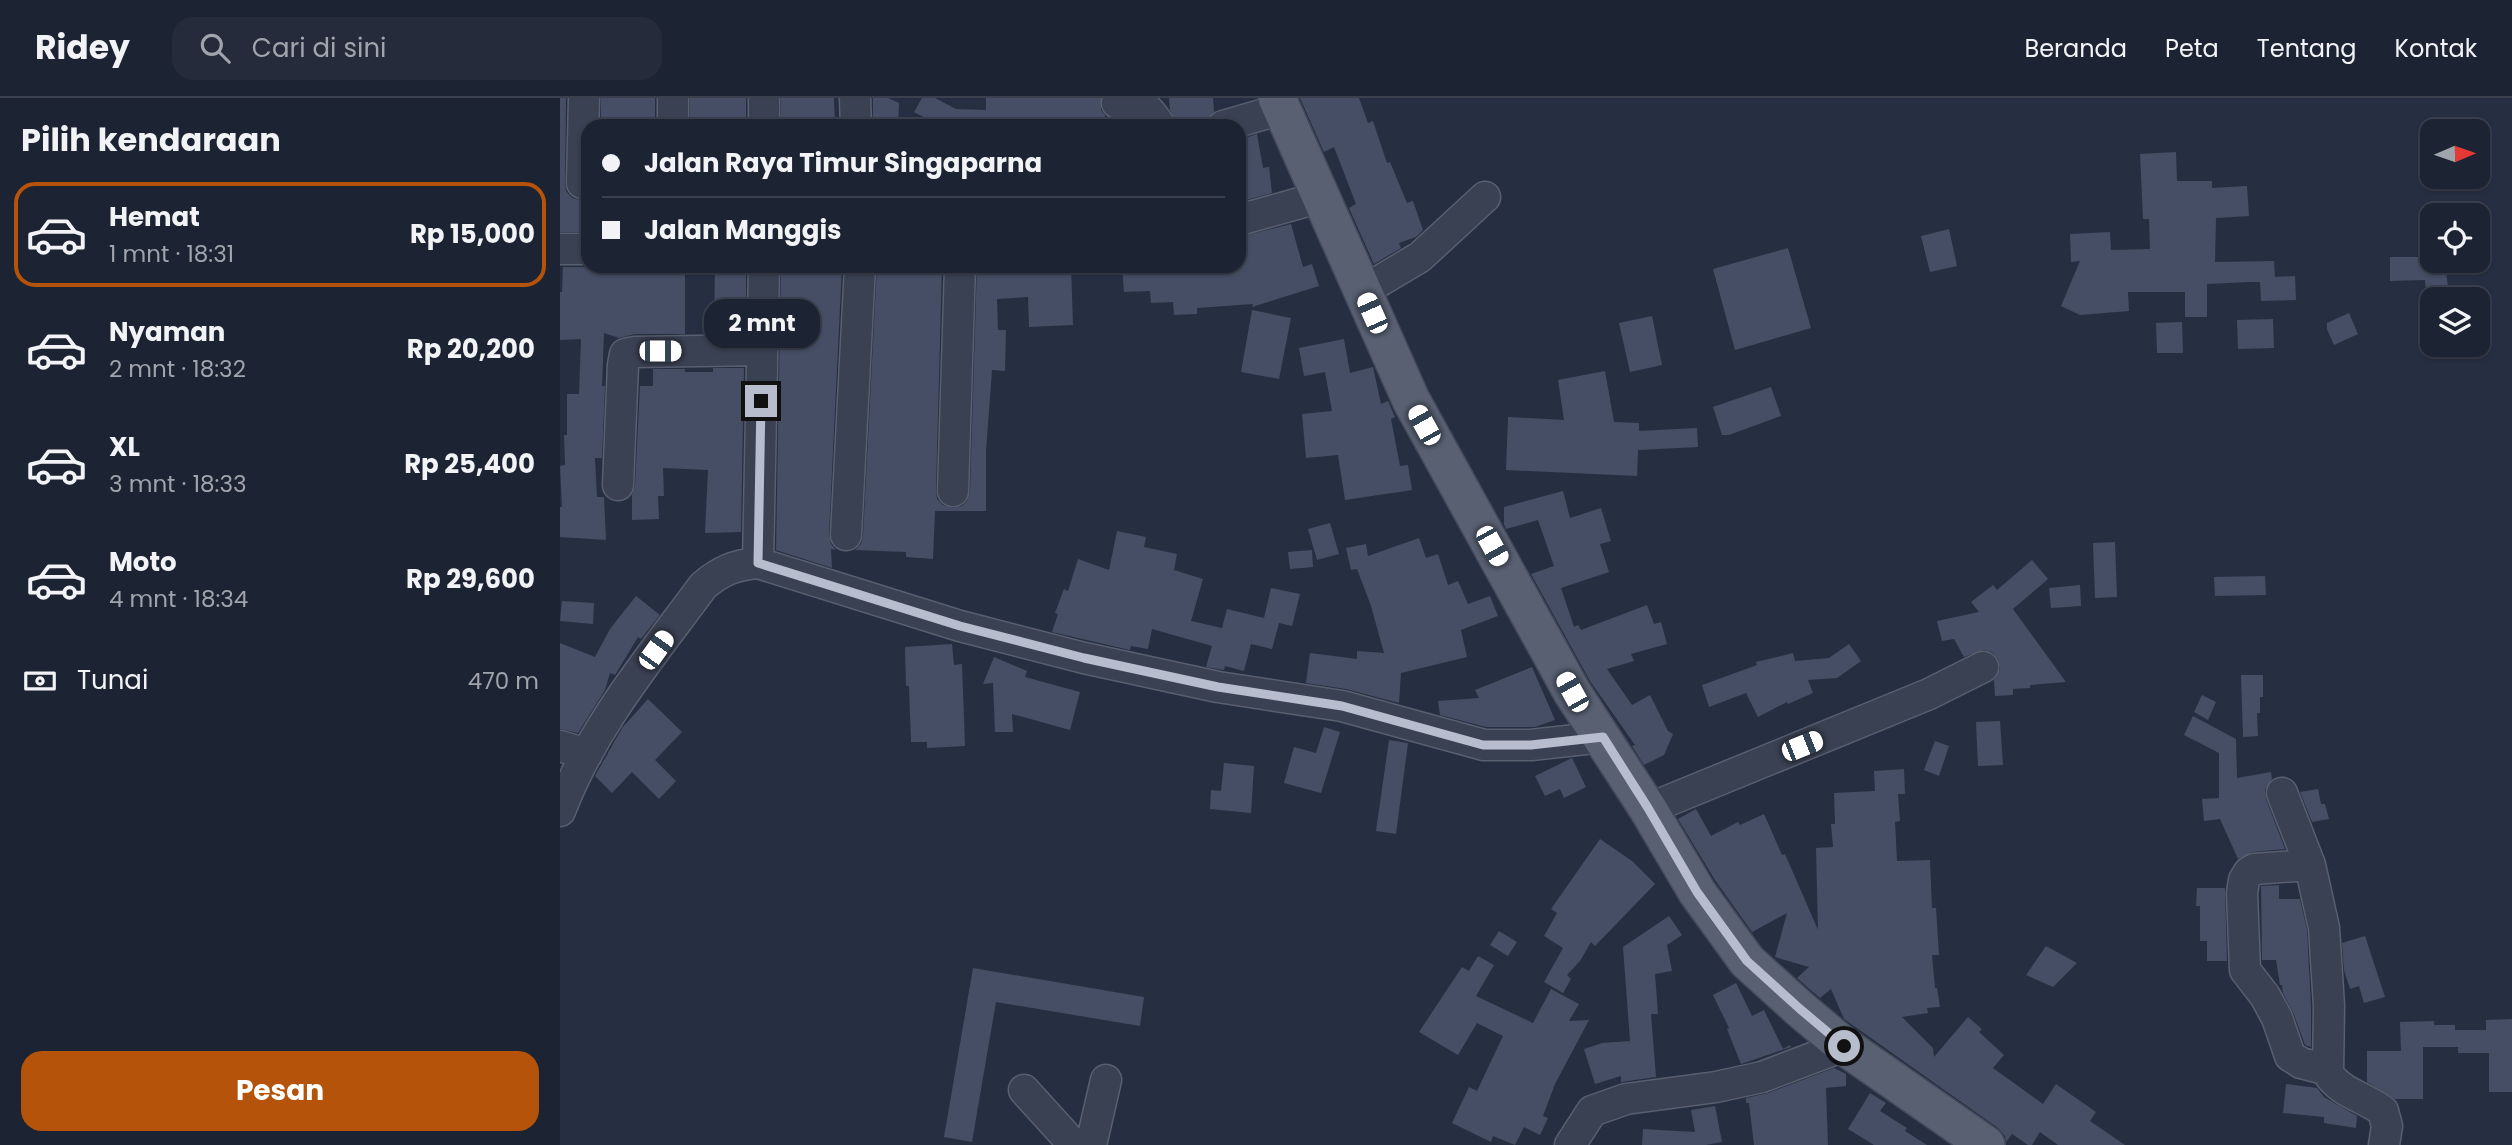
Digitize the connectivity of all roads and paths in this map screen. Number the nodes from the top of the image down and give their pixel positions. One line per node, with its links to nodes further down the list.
1 (584, 98): 7 (street)
2 (673, 98): 8 (street)
3 (764, 98): 9 (street)
4 (855, 98): 10 (street)
5 (1117, 103): 11 (street)
6 (1280, 103): 12 (street); 15 (main road)
7 (582, 119)
8 (673, 119)
9 (765, 119)
10 (856, 119)
11 (1156, 119)
12 (1240, 119)
13 (581, 134): 14 (street)
14 (577, 183)
15 (1321, 197): 17 (street); 23 (main road)
16 (1485, 197): 23 (street)
17 (1246, 218)
18 (560, 249): 19 (street)
19 (581, 249)
20 (764, 273): 24 (street)
21 (860, 273): 27 (street)
22 (960, 273): 26 (street)
23 (1363, 291): 30 (main road)
24 (762, 351): 25 (street); 28 (street)
25 (618, 485)
26 (953, 491)
27 (846, 535)
28 (758, 563): 30 (street); 31 (street)
29 (1983, 667): 33 (street)
30 (1603, 737): 33 (main road)
31 (573, 750): 34 (street)
32 (2282, 793): 35 (street)
33 (1648, 808): 36 (main road)
34 (560, 811)
35 (2310, 865): 37 (street); 37 (street)
36 (1844, 1046): 42 (street); 43 (main road)
37 (2328, 1070): 44 (street)
38 (1106, 1080): 41 (street)
39 (1024, 1090): 40 (street)
40 (1074, 1145)
41 (1091, 1145)
42 (1570, 1145)
43 (1986, 1145)
44 (2384, 1145)

